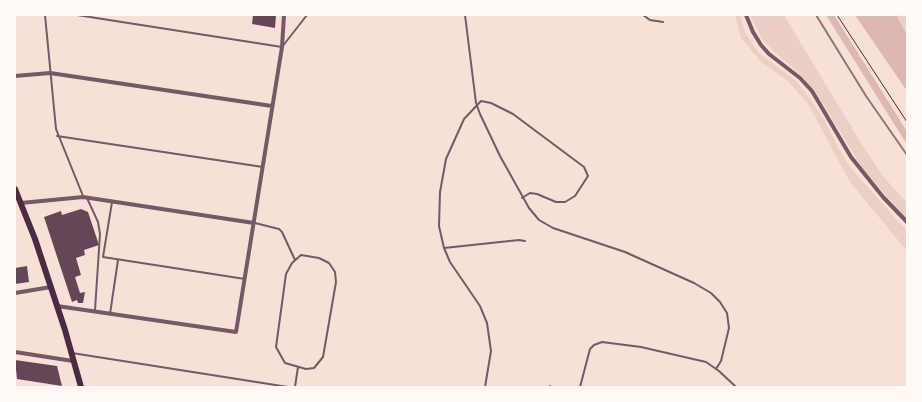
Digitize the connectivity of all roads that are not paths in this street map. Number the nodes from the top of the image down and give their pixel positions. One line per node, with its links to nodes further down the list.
1 (45, 15): 10 (lane)
2 (77, 15): 9 (lane)
3 (284, 15): 9 (street)
4 (307, 15): 9 (lane)
5 (465, 15): 12 (lane)
6 (643, 15): 8 (lane)
7 (746, 15): 21 (street)
8 (663, 22)
9 (282, 47): 13 (street)
10 (50, 73): 11 (street); 13 (street); 14 (lane)
11 (15, 76)
12 (476, 103): 18 (lane); 18 (lane); 24 (lane)
13 (272, 106): 15 (street)
14 (57, 136): 15 (lane); 17 (lane)
15 (263, 167): 22 (street)
16 (15, 189): 20 (main road)
17 (85, 197): 19 (street); 20 (street); 31 (lane)
18 (522, 198): 37 (lane)
19 (112, 201): 22 (street); 25 (lane)
20 (21, 203): 28 (main road)
21 (907, 222)
22 (254, 223): 26 (lane); 27 (street)
23 (525, 240): 24 (lane)
24 (444, 248): 41 (lane)
25 (118, 260): 27 (lane); 32 (lane)
26 (296, 260): 36 (lane); 36 (lane)
27 (245, 279): 32 (street)
28 (51, 287): 29 (street); 30 (main road)
29 (15, 293)
30 (57, 306): 31 (street); 34 (main road)
31 (95, 312): 32 (street)
32 (110, 314)
33 (15, 352): 35 (street)
34 (71, 352): 35 (main road); 39 (lane)
35 (73, 361): 38 (main road)
36 (298, 368): 40 (lane)
37 (716, 369): 42 (lane); 43 (lane)
38 (81, 387)
39 (288, 387)
40 (295, 387)
41 (485, 387)
42 (580, 387)
43 (736, 387)

